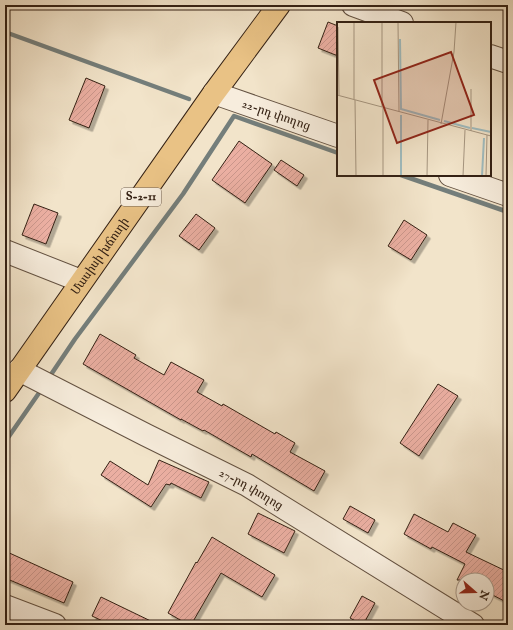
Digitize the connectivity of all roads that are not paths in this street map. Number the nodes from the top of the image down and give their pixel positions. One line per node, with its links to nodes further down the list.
1 (279, 5): 6 (main road, Մասիսի խճուղի / Տ-2-11)
2 (353, 5): 3 (street)
3 (399, 22)
4 (491, 56): 5 (street)
5 (508, 62)
6 (214, 93): 7 (street, 22-րդ փողոց); 11 (main road, Մասիսի խճուղի / Տ-2-11)
7 (337, 136)
8 (453, 176): 9 (street)
9 (508, 195)
10 (5, 251): 11 (street)
11 (81, 281): 12 (main road, Մասիսի խճուղի / Տ-2-11)
12 (20, 370): 13 (main road, Մասիսի խճուղի / Տ-2-11); 16 (street, 27-րդ փողոց)
13 (5, 391)
14 (5, 606): 15 (street)
15 (55, 625)
16 (472, 625)

